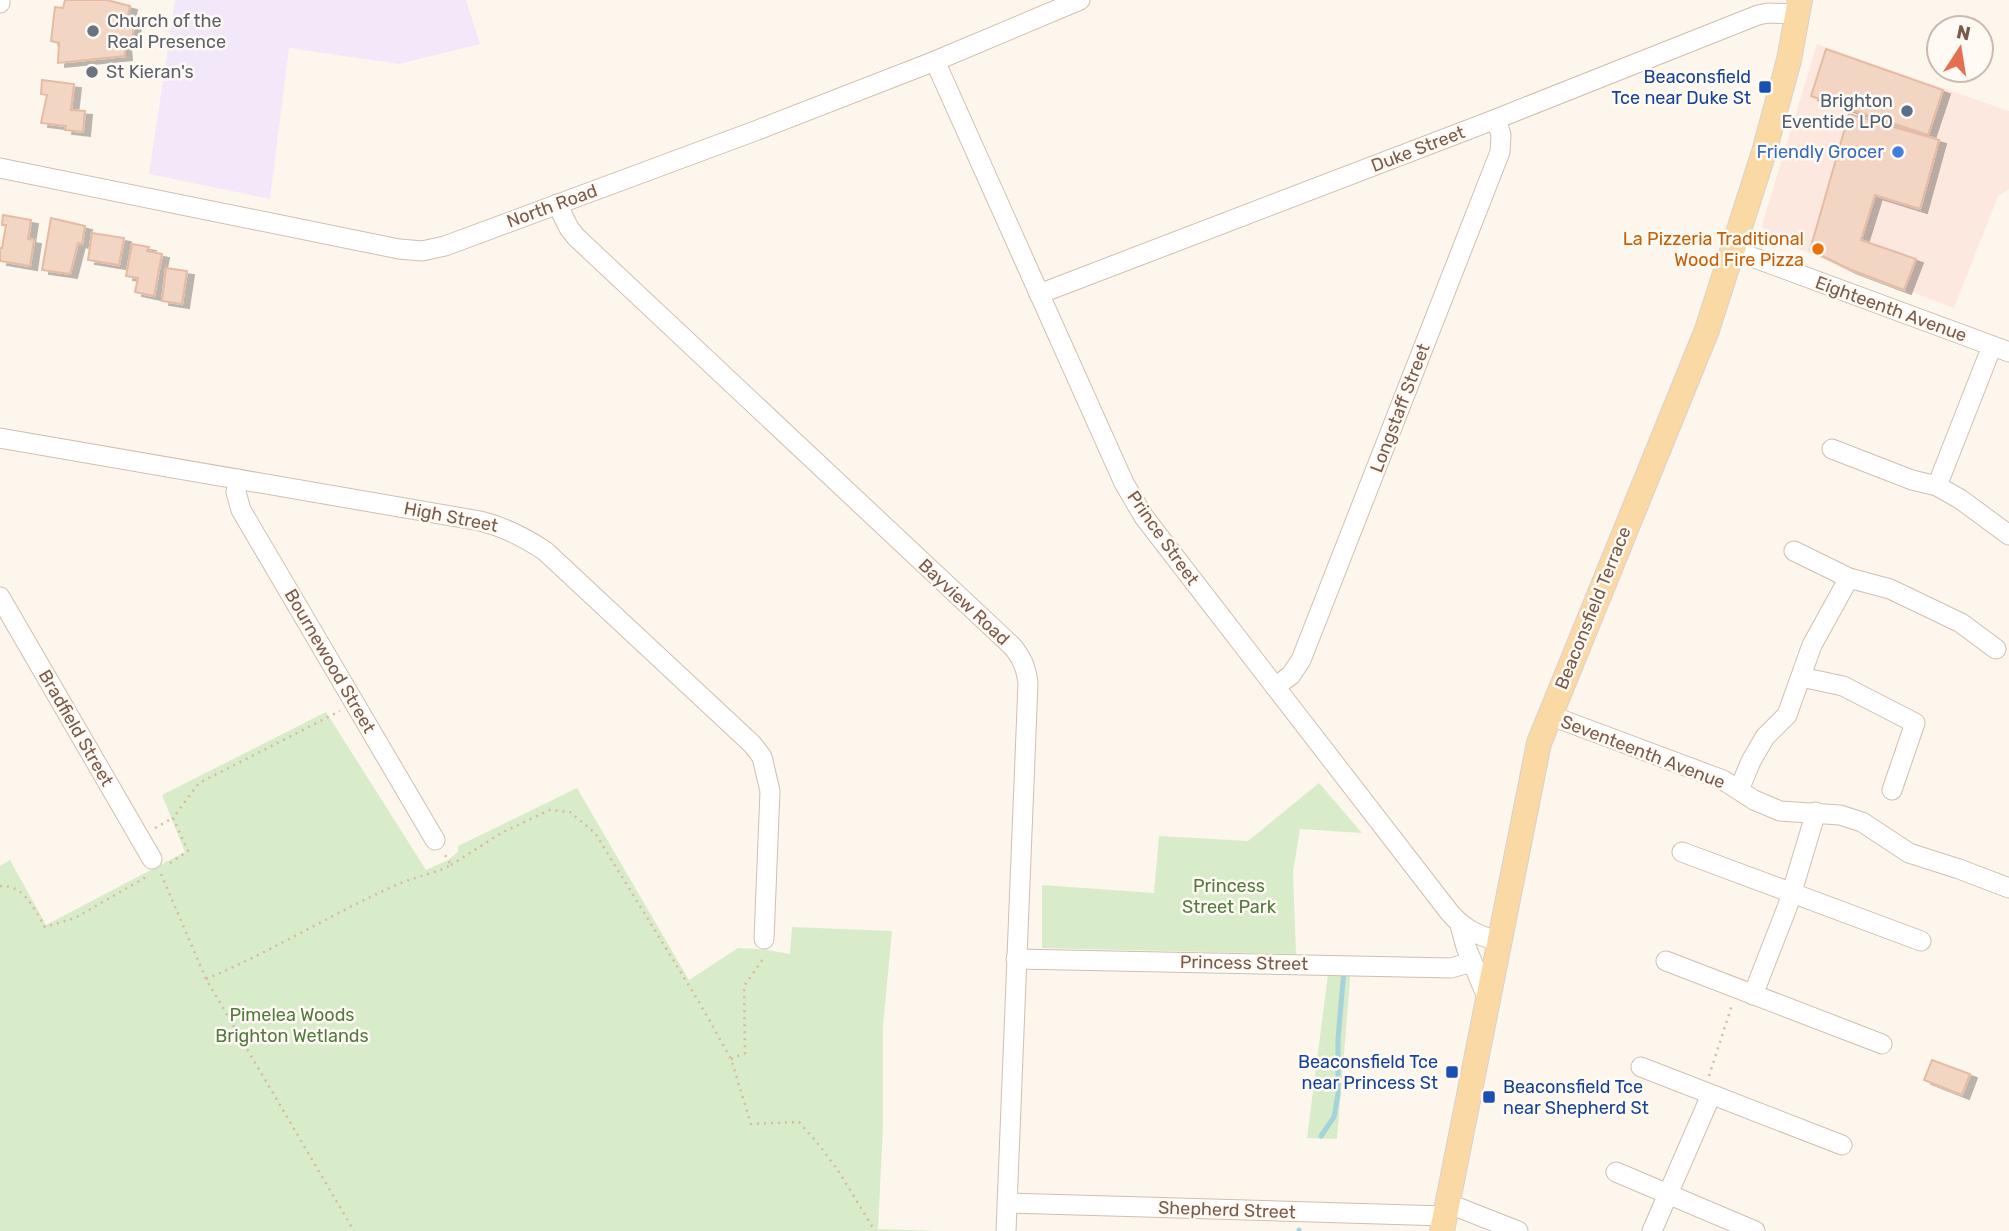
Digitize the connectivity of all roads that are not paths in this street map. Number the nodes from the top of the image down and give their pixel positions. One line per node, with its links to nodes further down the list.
1 (1080, 0): 3 (street, North Road)
2 (1799, 7): 4 (street, Duke Street); 7 (main road, Beaconsfield Terrace)
3 (935, 61): 6 (street, North Road); 8 (street, Prince Street)
4 (1496, 119): 8 (street, Duke Street); 20 (street, Longstaff Street)
5 (0, 168): 6 (street, North Road)
6 (557, 204): 34 (street, Bayview Road)
7 (1733, 250): 9 (street, Eighteenth Avenue); 21 (main road, Beaconsfield Terrace)
8 (1039, 294): 20 (street, Prince Street)
9 (2001, 349): 13 (street)
10 (0, 438): 12 (street, High Street)
11 (1832, 449): 13 (street)
12 (238, 479): 25 (street, Bournewood Street); 31 (street, High Street)
13 (1937, 486): 14 (street)
14 (2009, 535)
15 (1794, 551): 16 (street)
16 (1849, 578): 18 (street); 19 (street)
17 (0, 597): 27 (street, Bradfield Street)
18 (1996, 649)
19 (1801, 677): 22 (street); 23 (street)
20 (1275, 687): 30 (street, Prince Street)
21 (1549, 715): 22 (street, Seventeenth Avenue); 32 (main road, Beaconsfield Terrace)
22 (1739, 790): 24 (street, Seventeenth Avenue)
23 (1892, 790)
24 (1816, 813): 28 (street, Seventeenth Avenue); 29 (street)
25 (435, 840)
26 (1682, 852): 29 (street)
27 (156, 865)
28 (2009, 888)
29 (1791, 893): 33 (street); 37 (street)
30 (1460, 925): 32 (street, Prince Street); 36 (street, Prince Street)
31 (764, 939)
32 (1499, 941): 38 (main road, Beaconsfield Terrace)
33 (1921, 941)
34 (1016, 959): 36 (street, Princess Street); 45 (street, Bayview Road)
35 (1666, 961): 37 (street)
36 (1472, 962): 38 (street, Prince Street)
37 (1744, 992): 39 (street)
38 (1487, 997): 46 (main road, Beaconsfield Terrace)
39 (1882, 1044)
40 (1641, 1067): 41 (street)
41 (1707, 1094): 42 (street); 44 (street)
42 (1842, 1145)
43 (1616, 1172): 44 (street)
44 (1669, 1196): 49 (street); 50 (street)
45 (1008, 1203): 46 (street, Shepherd Street); 47 (street, Bayview Road)
46 (1445, 1217): 48 (street, Shepherd Street)
47 (1006, 1231)
48 (1518, 1231)
49 (1652, 1231)
50 (1755, 1231)

